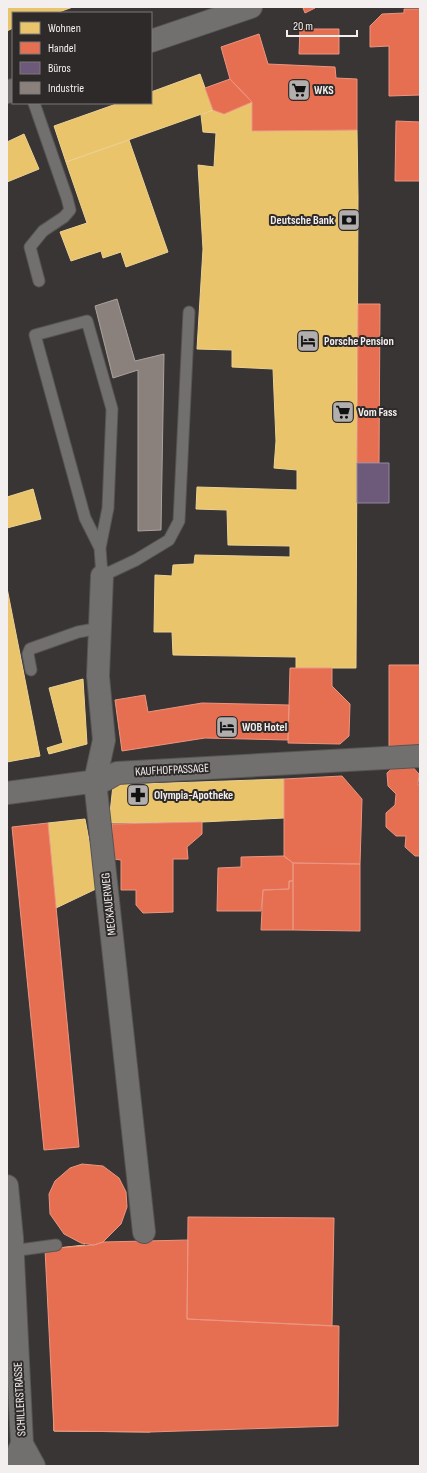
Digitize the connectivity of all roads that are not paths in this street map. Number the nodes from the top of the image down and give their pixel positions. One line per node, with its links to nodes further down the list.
1 (251, 7): 2 (street)
2 (220, 12): 3 (street)
3 (152, 41)
4 (34, 104): 5 (lane)
5 (39, 281)
6 (189, 312): 8 (lane)
7 (100, 548): 7 (lane); 8 (lane)
8 (102, 576): 9 (street, MECKAUERWEG)
9 (100, 628): 10 (lane); 12 (street, MECKAUERWEG)
10 (31, 670)
11 (420, 756): 12 (street, KAUFHOFPASSAGE)
12 (95, 781): 13 (street, KAUFHOFPASSAGE); 15 (street, MECKAUERWEG)
13 (7, 793)
14 (7, 1186): 17 (street, SCHILLERSTRASSE)
15 (144, 1232)
16 (56, 1244): 17 (lane)
17 (12, 1251): 18 (street, SCHILLERSTRASSE)
18 (22, 1444): 19 (street, SCHILLERSTRASSE); 20 (street, SCHILLERSTRASSE)
19 (12, 1466)
20 (34, 1466)

